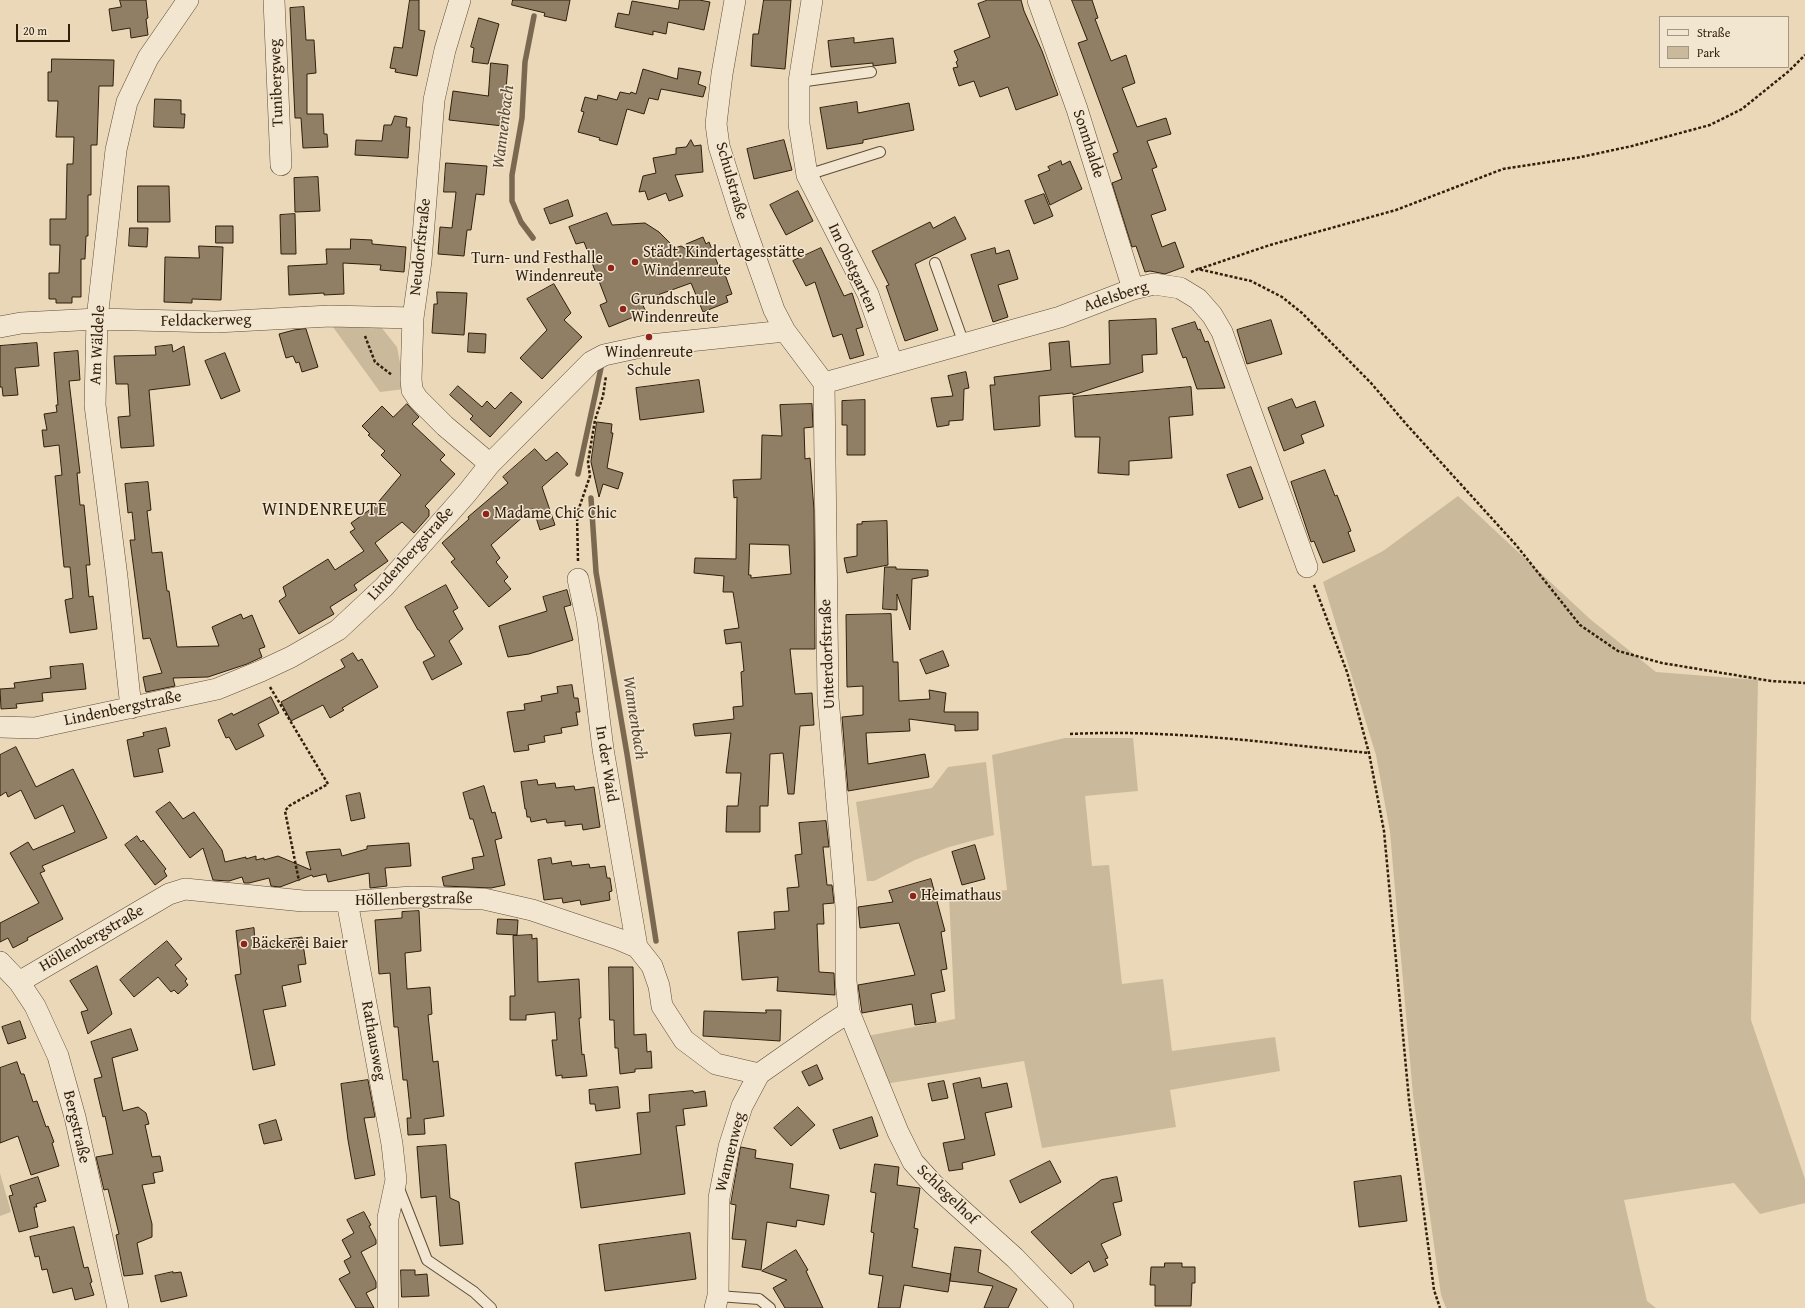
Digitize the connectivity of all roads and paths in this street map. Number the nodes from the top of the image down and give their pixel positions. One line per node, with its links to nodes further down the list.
1 (188, 0): 19 (street, Am Wäldele)
2 (274, 0): 11 (street, Tunibergweg)
3 (460, 0): 18 (street, Neudorfstraße)
4 (735, 0): 21 (street, Schulstraße)
5 (812, 0): 9 (street, Im Obstgarten)
6 (1038, 0): 16 (street, Sonnhalde)
7 (1805, 55): 14 (path)
8 (871, 72): 9 (lane)
9 (799, 82): 12 (street, Im Obstgarten)
10 (880, 152): 12 (lane)
11 (281, 165)
12 (807, 175): 24 (street, Im Obstgarten)
13 (935, 263): 22 (lane)
14 (1198, 269): 15 (path); 31 (path)
15 (1183, 274)
16 (1133, 289): 22 (street, Adelsberg); 28 (street, Adelsberg)
17 (360, 316): 18 (street, Feldackerweg); 19 (street, Feldackerweg); 25 (path)
18 (413, 318): 25 (street, Neudorfstraße)
19 (97, 319): 20 (street, Feldackerweg); 32 (street, Am Wäldele)
20 (0, 327)
21 (785, 331): 23 (street, Lindenbergstraße); 26 (street)
22 (964, 344): 24 (street, Adelsberg)
23 (604, 355): 27 (street, Lindenbergstraße); 29 (path)
24 (892, 363): 26 (street, Adelsberg)
25 (411, 379): 27 (street, Neudorfstraße)
26 (824, 383): 41 (street, Unterdorfstraße)
27 (490, 464): 30 (street, Lindenbergstraße)
28 (1307, 567): 35 (path)
29 (578, 579): 38 (street, In der Waid)
30 (261, 671): 32 (street, Lindenbergstraße); 36 (path)
31 (1805, 683)
32 (131, 708): 33 (street, Lindenbergstraße)
33 (0, 727)
34 (1070, 734): 35 (path)
35 (1369, 753): 50 (path)
36 (303, 900): 37 (street, Höllenbergstraße); 40 (street, Höllenbergstraße)
37 (347, 901): 38 (street, Höllenbergstraße); 43 (street, Rathausweg)
38 (637, 947): 42 (street, Höllenbergstraße)
39 (0, 962): 40 (street, Bergstraße)
40 (19, 982): 45 (street, Bergstraße)
41 (849, 1012): 42 (street, Wannenweg); 49 (street, Schlegelhof)
42 (759, 1074): 44 (street, Wannenweg)
43 (396, 1180): 46 (street, Rathausweg); 47 (lane, Rathausweg)
44 (716, 1302): 48 (lane, Wannenweg)
45 (118, 1308)
46 (388, 1308)
47 (491, 1308)
48 (770, 1308)
49 (1063, 1308)
50 (1440, 1308)

